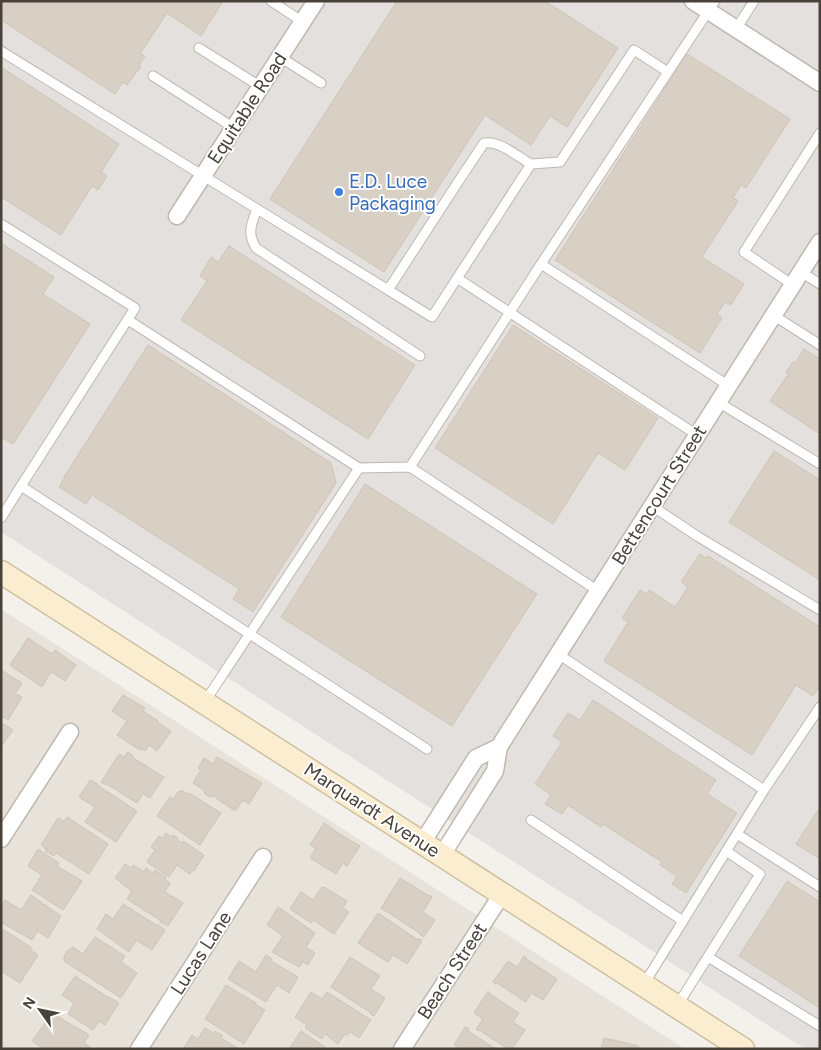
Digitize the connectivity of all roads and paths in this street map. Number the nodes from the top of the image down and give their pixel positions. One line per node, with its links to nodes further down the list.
1 (271, 1): 6 (lane)
2 (316, 1): 6 (street, Equitable Road)
3 (693, 1): 5 (street)
4 (754, 1): 7 (lane)
5 (712, 6): 7 (street); 11 (lane)
6 (303, 22): 10 (street, Equitable Road)
7 (736, 29): 14 (street)
8 (199, 48): 15 (lane)
9 (1, 51): 19 (lane)
10 (280, 57): 13 (lane); 15 (street, Equitable Road)
11 (668, 72): 18 (lane); 24 (lane)
12 (153, 76): 16 (lane)
13 (321, 83)
14 (820, 83)
15 (261, 87): 16 (street, Equitable Road)
16 (234, 128): 19 (street, Equitable Road)
17 (820, 133): 26 (lane)
18 (531, 164): 25 (lane); 28 (lane)
19 (203, 176): 20 (lane); 21 (street, Equitable Road)
20 (257, 209): 28 (lane); 33 (lane)
21 (177, 216)
22 (1, 224): 31 (lane)
23 (820, 242): 26 (street, Bettencourt Street)
24 (541, 264): 29 (lane); 34 (lane)
25 (457, 278): 28 (lane); 29 (lane)
26 (797, 278): 27 (lane); 30 (street, Bettencourt Street)
27 (820, 284)
28 (388, 290)
29 (510, 312): 36 (lane); 38 (lane)
30 (773, 315): 32 (lane); 34 (street, Bettencourt Street)
31 (128, 320): 39 (lane); 40 (lane)
32 (820, 345)
33 (420, 356)
34 (729, 386): 35 (street, Bettencourt Street)
35 (718, 402): 36 (street, Bettencourt Street); 37 (lane)
36 (697, 435): 41 (street, Bettencourt Street)
37 (820, 464)
38 (410, 467): 39 (lane); 44 (lane)
39 (359, 468): 46 (lane)
40 (21, 486): 42 (lane); 46 (lane)
41 (652, 506): 44 (street, Bettencourt Street); 45 (lane)
42 (1, 518)
43 (1, 572): 48 (main road, Marquardt Avenue)
44 (598, 591): 47 (street, Bettencourt Street)
45 (820, 610)
46 (250, 634): 48 (lane); 52 (lane)
47 (558, 654): 51 (street, Bettencourt Street); 53 (lane)
48 (204, 703): 57 (main road, Marquardt Avenue)
49 (820, 707): 53 (lane)
50 (70, 732): 56 (street)
51 (499, 747): 57 (street); 59 (street, Bettencourt Street)
52 (427, 749)
53 (764, 790): 55 (lane)
54 (531, 820): 63 (lane)
55 (737, 834): 58 (lane); 61 (lane)
56 (1, 839)
57 (422, 842): 59 (main road, Marquardt Avenue)
58 (726, 851): 63 (lane); 64 (lane)
59 (442, 855): 62 (main road, Marquardt Avenue)
60 (263, 856): 68 (street, Lucas Lane)
61 (820, 887)
62 (502, 894): 65 (main road, Marquardt Avenue); 69 (street, Beach Street)
63 (683, 921): 65 (lane)
64 (708, 957): 66 (lane); 67 (lane)
65 (644, 984): 66 (main road, Marquardt Avenue)
66 (677, 1006): 70 (main road, Marquardt Avenue)
67 (820, 1026)
68 (140, 1049)
69 (402, 1049)
70 (743, 1049)

